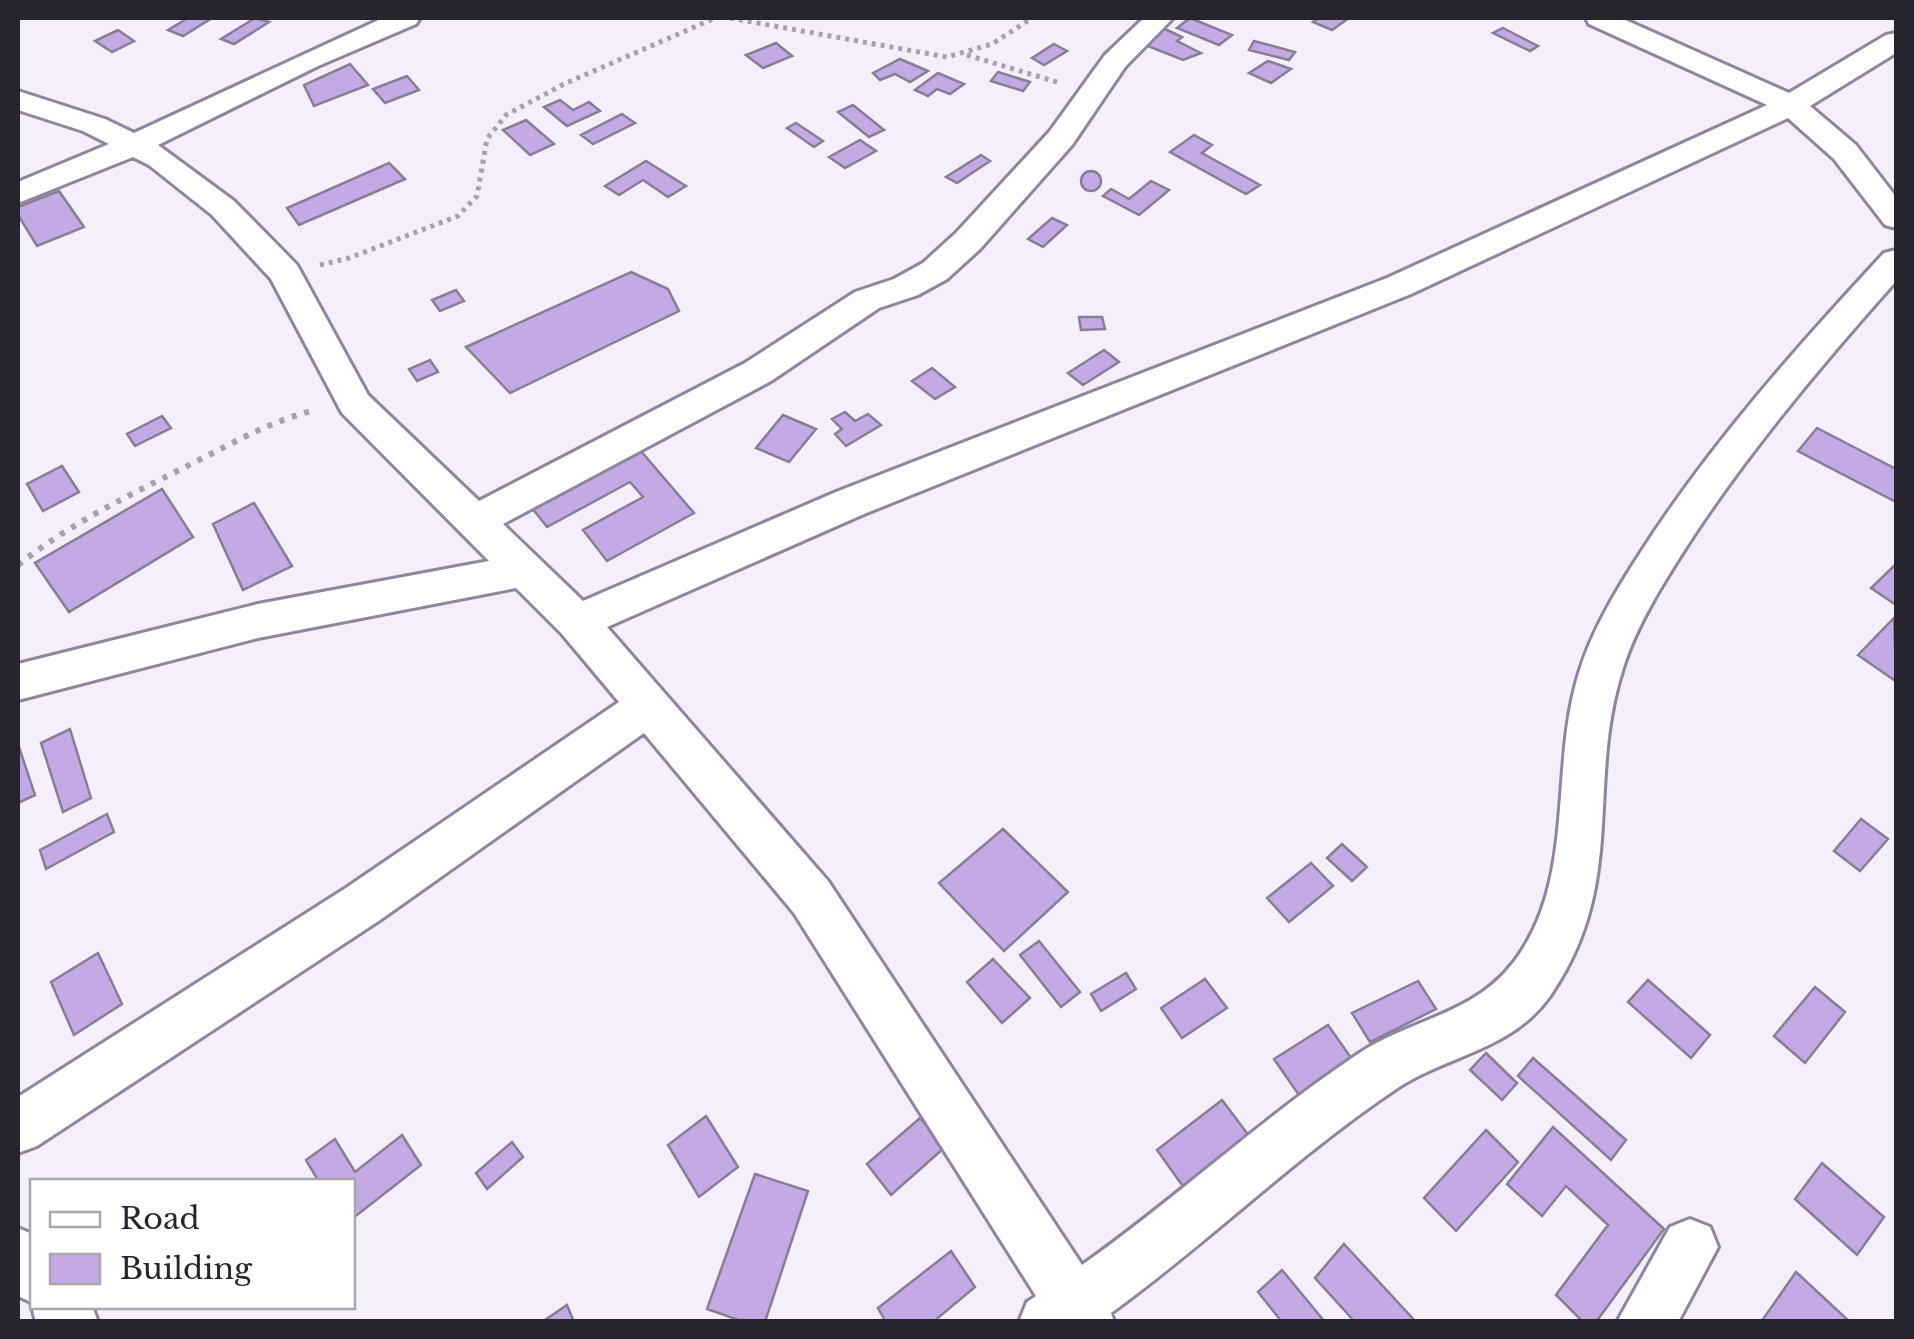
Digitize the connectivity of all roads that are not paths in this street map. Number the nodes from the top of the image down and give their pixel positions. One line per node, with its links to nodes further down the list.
1 (406, 18): 7 (street)
2 (1159, 18): 11 (street)
3 (1599, 18): 5 (street)
4 (1896, 41): 5 (street)
5 (1801, 98): 9 (street); 13 (street)
6 (18, 100): 7 (street)
7 (134, 144): 8 (street); 11 (street)
8 (18, 193)
9 (1896, 218)
10 (1896, 261): 18 (street)
11 (473, 522): 12 (street)
12 (521, 571): 13 (street); 14 (street)
13 (577, 622): 15 (street)
14 (18, 682)
15 (649, 705): 16 (street); 18 (street)
16 (18, 1127)
17 (1690, 1247): 19 (street)
18 (1069, 1316)
19 (1645, 1322)

